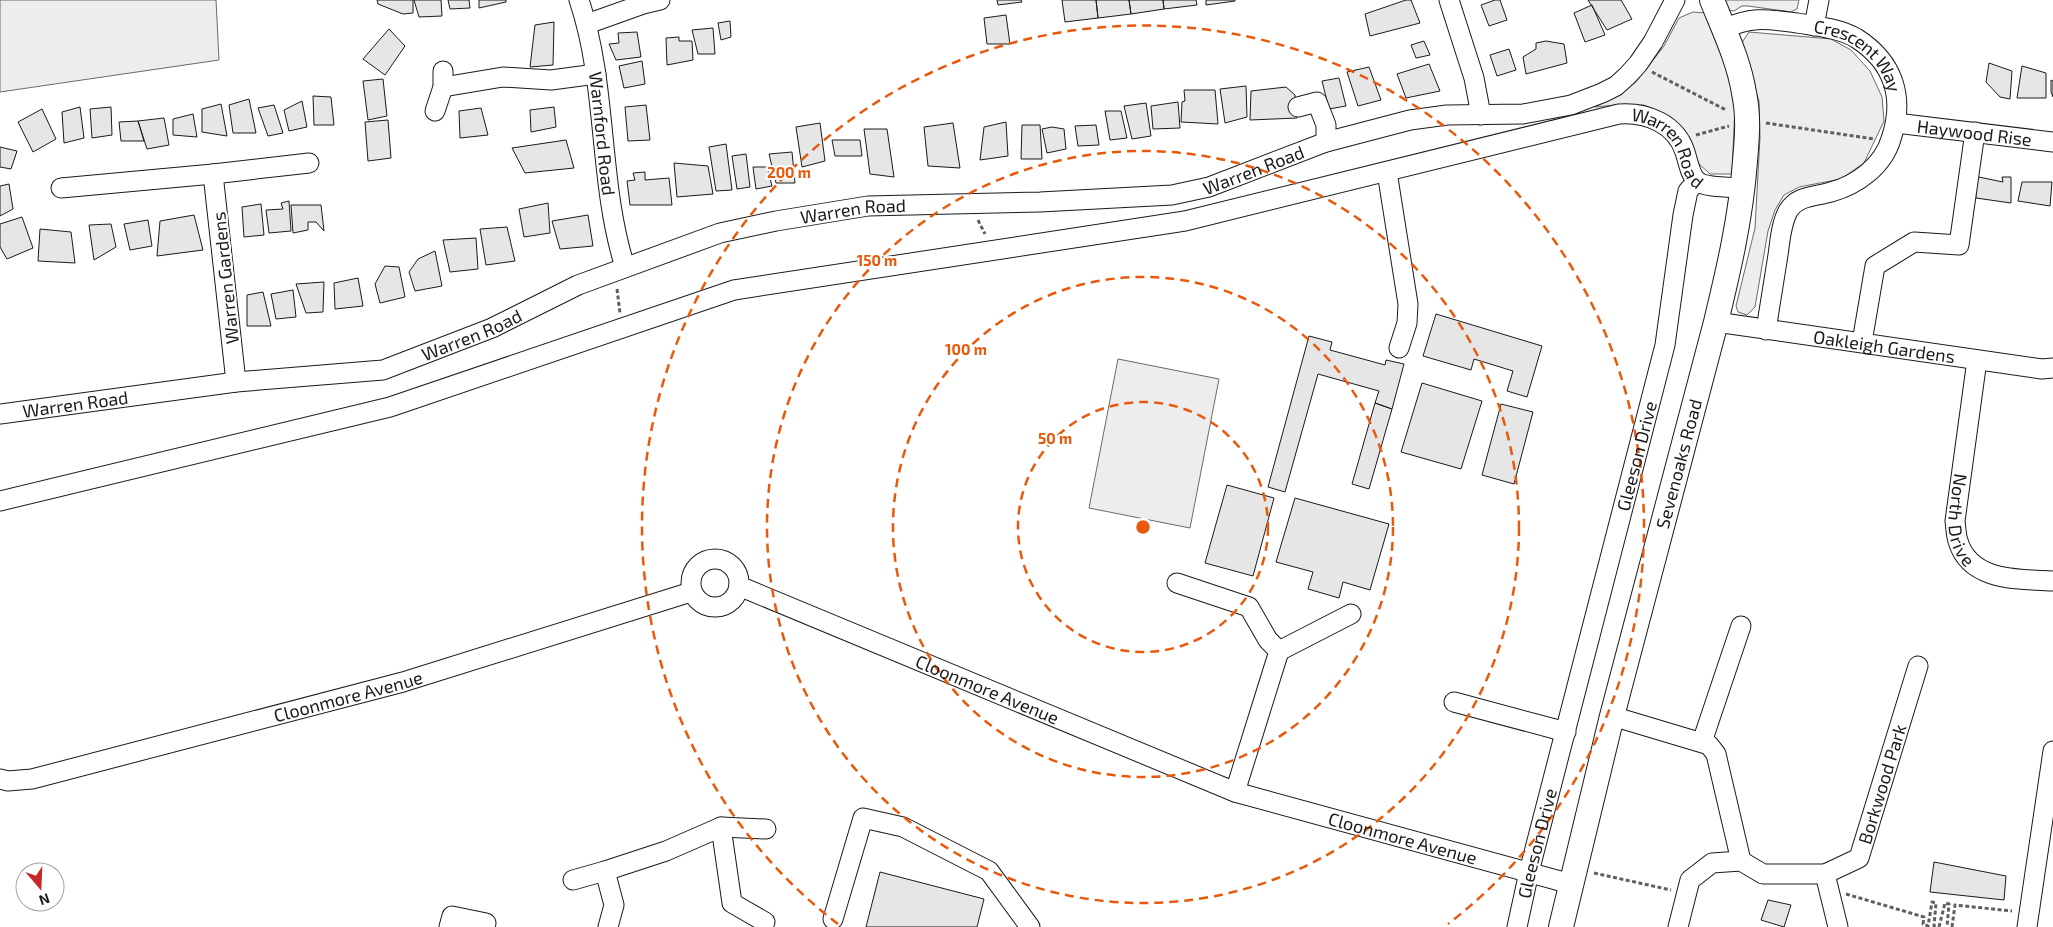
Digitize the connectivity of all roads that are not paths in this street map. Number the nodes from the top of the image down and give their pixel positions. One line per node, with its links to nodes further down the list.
1 (578, 0): 7 (street, Warnford Road)
2 (1449, 0): 13 (street)
3 (1675, 0): 13 (street, Warren Road)
4 (1712, 0): 9 (main road, Sevenoaks Road)
5 (1819, 0): 8 (street)
6 (649, 1): 7 (street)
7 (587, 24): 10 (street, Warnford Road)
8 (1814, 26): 9 (street, Crescent Way); 14 (street, Crescent Way)
9 (1724, 29): 23 (main road, Sevenoaks Road)
10 (596, 74): 12 (street); 24 (street, Warnford Road)
11 (1298, 107): 16 (street)
12 (435, 111)
13 (1481, 115): 16 (street, Warren Road)
14 (1896, 123): 15 (street, Haywood Rise); 26 (street, Crescent Way)
15 (1975, 132): 17 (street, Haywood Rise); 27 (street)
16 (1326, 142): 24 (street, Warren Road)
17 (2053, 142)
18 (309, 163): 20 (street)
19 (1387, 172): 21 (street, Warren Road); 28 (street); 33 (street, Warren Road)
20 (213, 174): 22 (street); 31 (street, Warren Gardens)
21 (1697, 181): 23 (street, Warren Road); 44 (street, Gleeson Drive)
22 (61, 188)
23 (1743, 188): 25 (main road, Sevenoaks Road)
24 (620, 269): 31 (street, Warren Road)
25 (1716, 322): 26 (street, Oakleigh Gardens); 43 (main road, Sevenoaks Road)
26 (1766, 330): 27 (street, Oakleigh Gardens)
27 (1862, 342): 29 (street, Oakleigh Gardens)
28 (1400, 348)
29 (1977, 360): 30 (street, Oakleigh Gardens); 34 (street, North Drive)
30 (2053, 368)
31 (236, 382): 32 (street, Warren Road)
32 (0, 414)
33 (0, 501)
34 (2053, 581)
35 (1177, 583): 40 (street)
36 (739, 586): 37 (street); 37 (street); 48 (street, Cloonmore Avenue)
37 (691, 592): 47 (street, Cloonmore Avenue)
38 (1351, 614): 40 (street)
39 (1741, 626): 45 (street)
40 (1279, 651): 48 (street)
41 (1918, 666): 56 (street, Borkwood Park)
42 (1454, 702): 44 (street)
43 (1612, 716): 45 (street); 54 (main road, Sevenoaks Road)
44 (1566, 732): 53 (street, Gleeson Drive)
45 (1702, 742): 51 (street)
46 (2053, 751): 58 (street)
47 (0, 779)
48 (1235, 792): 53 (street, Cloonmore Avenue)
49 (721, 827): 50 (street); 52 (street); 59 (street)
50 (766, 829)
51 (1741, 861): 56 (street, Borkwood Park); 66 (street)
52 (605, 871): 55 (street); 62 (street)
53 (1529, 872): 54 (street, Cloonmore Avenue); 64 (street, Gleeson Drive)
54 (1573, 876): 65 (main road, Sevenoaks Road)
55 (573, 880)
56 (1827, 881): 67 (street)
57 (833, 919): 63 (street)
58 (2028, 920)
59 (765, 922)
60 (486, 923): 61 (street)
61 (449, 927)
62 (608, 927)
63 (1030, 927)
64 (1516, 927)
65 (1561, 927)
66 (1678, 927)
67 (1838, 927)

